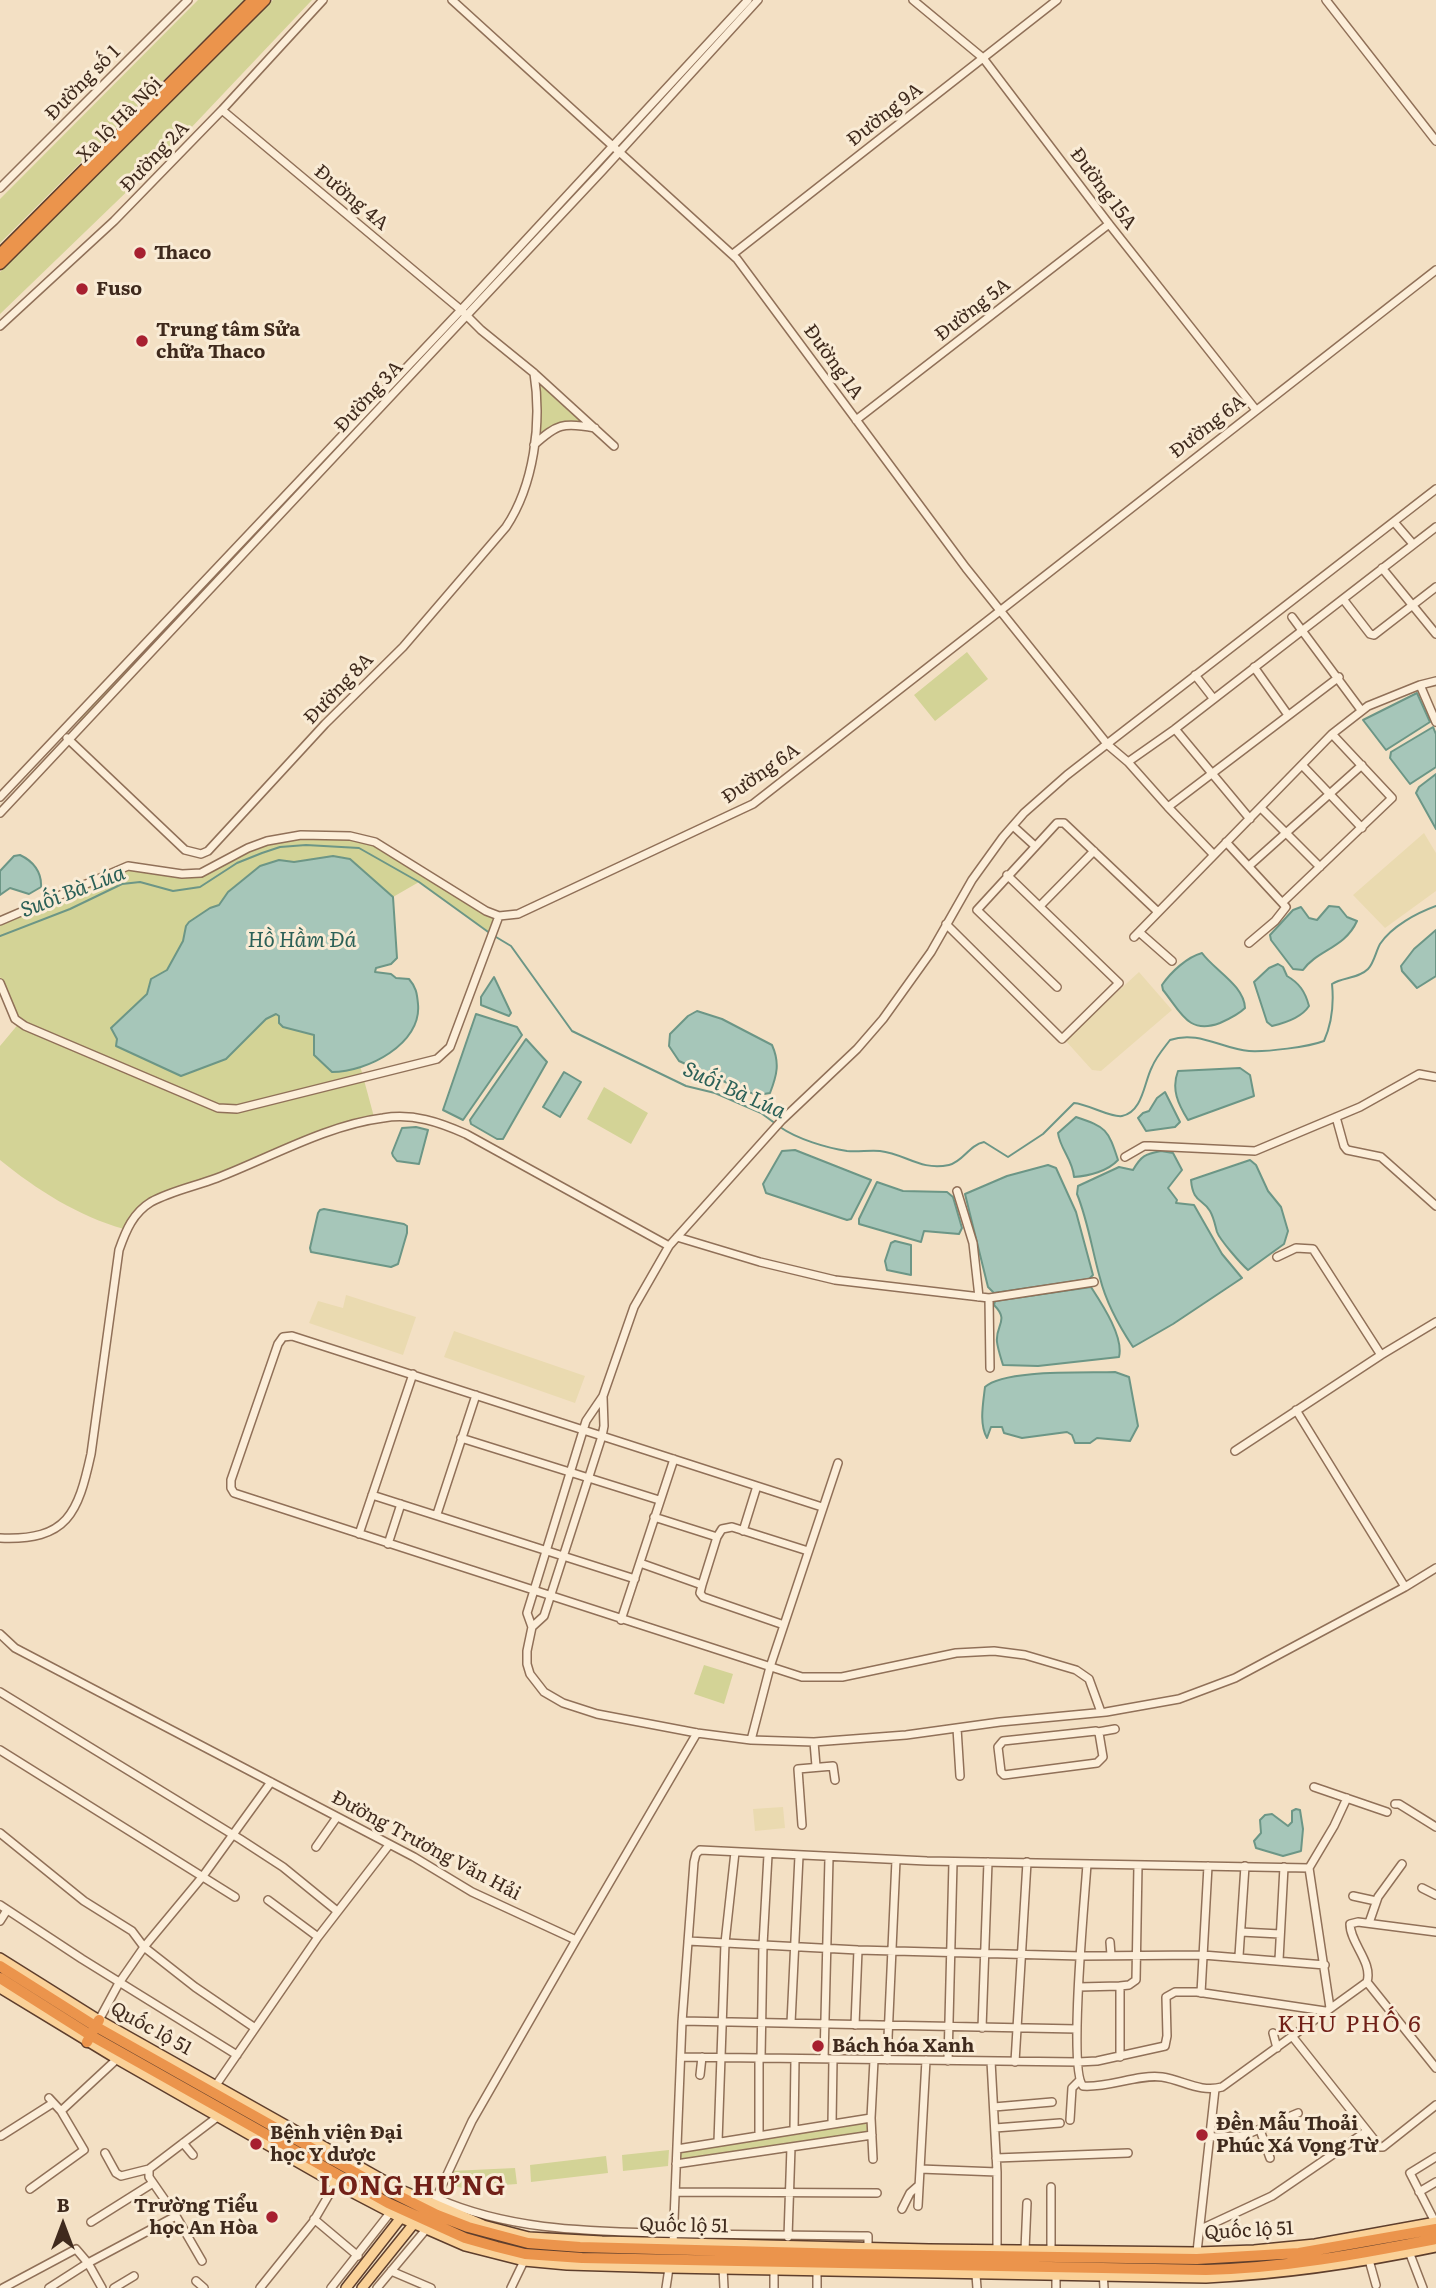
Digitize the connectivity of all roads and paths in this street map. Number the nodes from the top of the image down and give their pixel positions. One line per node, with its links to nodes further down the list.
1 (188, 0): 15 (street, Đường số 1)
2 (253, 0): 17 (highway, Xa lộ Hà Nội)
3 (265, 0): 19 (highway, Xa lộ Hà Nội)
4 (323, 0): 12 (street, Đường 2A)
5 (452, 0): 14 (street, Đường 1A)
6 (748, 0): 14 (street, Đường 3A)
7 (758, 0): 14 (street, Đường 3A)
8 (913, 0): 11 (street, Đường 15A)
9 (1057, 0): 11 (street, Đường 9A)
10 (1326, 0): 13 (street)
11 (983, 58): 16 (street, Đường 15A); 18 (street, Đường 9A)
12 (222, 110): 21 (street, Đường 4A); 22 (street, Đường 2A)
13 (1436, 141)
14 (616, 150): 18 (street, Đường 1A); 21 (street, Đường 3A)
15 (0, 188)
16 (1109, 224): 24 (street, Đường 15A); 25 (street, Đường 5A)
17 (0, 254)
18 (733, 254): 25 (street, Đường 1A)
19 (0, 264)
20 (1436, 270): 24 (street, Đường 6A)
21 (464, 312): 23 (street, Đường 4A); 51 (street, Đường 3A); 53 (street, Đường 3A)
22 (0, 326)
23 (534, 373): 26 (street, Đường 4A); 27 (street, Đường 8A)
24 (1256, 410): 37 (street, Đường 6A)
25 (856, 420): 37 (street, Đường 1A)
26 (596, 429): 27 (street); 28 (street, Đường 4A)
27 (533, 445): 53 (street, Đường 8A)
28 (614, 446)
29 (1436, 489): 30 (street)
30 (1394, 522): 32 (street); 42 (street)
31 (1436, 527): 32 (street)
32 (1413, 544): 33 (street)
33 (1382, 568): 35 (street); 36 (street)
34 (1436, 587): 36 (street)
35 (1343, 598): 36 (street); 39 (street)
36 (1412, 606): 40 (street)
37 (999, 610): 54 (street, Đường 1A); 78 (street, Đường 6A)
38 (1292, 617): 39 (street)
39 (1303, 630): 41 (street); 43 (street)
40 (1436, 634)
41 (1254, 667): 46 (street); 48 (street)
42 (1195, 675): 46 (street); 54 (street)
43 (1339, 677): 47 (street); 48 (street)
44 (1436, 681): 45 (street)
45 (1420, 684): 47 (street); 49 (street)
46 (1213, 698): 50 (street)
47 (1361, 710): 52 (street)
48 (1288, 715): 58 (street)
49 (1436, 722)
50 (1175, 729): 55 (street); 58 (street)
51 (62, 733): 53 (street, Đường 8A); 60 (street, Đường 3A)
52 (1332, 734): 56 (street); 57 (street)
53 (69, 739): 63 (street, Đường 3A)
54 (1108, 745): 55 (street, Đường 1A); 65 (street)
55 (1128, 762): 61 (street, Đường 1A)
56 (1302, 765): 59 (street); 62 (street)
57 (1362, 765): 59 (street); 66 (street)
58 (1212, 774): 61 (street); 64 (street)
59 (1330, 794): 66 (street); 67 (street)
60 (0, 797)
61 (1168, 807): 71 (street, Đường 1A)
62 (1261, 808): 64 (street); 67 (street)
63 (0, 813)
64 (1250, 819): 68 (street)
65 (1013, 826): 69 (street); 80 (street)
66 (1362, 828): 73 (street)
67 (1286, 833): 72 (street); 73 (street)
68 (1226, 842): 71 (street); 72 (street)
69 (1035, 846): 70 (street); 74 (street)
70 (1094, 851): 76 (street); 77 (street)
71 (1214, 855): 77 (street)
72 (1249, 866): 75 (street)
73 (1320, 867): 75 (street)
74 (1007, 875): 76 (street); 84 (street)
75 (1283, 902): 81 (street)
76 (1040, 906): 80 (street)
77 (1158, 912): 82 (street)
78 (498, 920): 79 (street); 83 (street)
79 (0, 921)
80 (946, 924): 90 (street)
81 (1249, 943)
82 (1172, 961)
83 (0, 983)
84 (1057, 987)
85 (1436, 1077): 86 (street)
86 (1336, 1117): 87 (street); 89 (street)
87 (1125, 1157)
88 (957, 1191): 94 (street)
89 (1436, 1206)
90 (677, 1237): 91 (street); 94 (street)
91 (669, 1246): 101 (street); 123 (street)
92 (1278, 1257): 97 (street)
93 (1094, 1282): 95 (street)
94 (979, 1297): 95 (street)
95 (989, 1298): 98 (street)
96 (1436, 1322): 97 (street)
97 (1381, 1355): 102 (street)
98 (990, 1368)
99 (413, 1374): 100 (street); 114 (street); 121 (street)
100 (476, 1395): 105 (street); 107 (street)
101 (603, 1396): 103 (street); 104 (street)
102 (1296, 1410): 108 (street); 132 (street)
103 (586, 1421): 104 (street); 105 (street)
104 (604, 1426): 106 (street)
105 (584, 1430): 106 (street); 111 (street)
106 (602, 1436): 109 (street); 112 (street)
107 (461, 1438): 111 (street); 118 (street)
108 (1235, 1451)
109 (674, 1459): 113 (street); 115 (street)
110 (838, 1463): 117 (street)
111 (570, 1472): 112 (street); 125 (street)
112 (588, 1478): 115 (street); 127 (street)
113 (757, 1486): 117 (street); 120 (street)
114 (372, 1495): 116 (street); 121 (street)
115 (659, 1500): 119 (street)
116 (401, 1504): 118 (street); 124 (street)
117 (822, 1507): 126 (street)
118 (437, 1514): 125 (street)
119 (654, 1517): 122 (street); 128 (street)
120 (743, 1531): 122 (street); 126 (street)
121 (359, 1534): 124 (street)
122 (717, 1537): 131 (street)
123 (0, 1538)
124 (388, 1544): 133 (street)
125 (547, 1549): 127 (street); 133 (street)
126 (808, 1551): 136 (street)
127 (564, 1555): 130 (street); 134 (street)
128 (640, 1563): 130 (street); 131 (street)
129 (1436, 1568): 132 (street)
130 (635, 1579): 135 (street)
131 (702, 1585): 136 (street)
132 (1405, 1587): 141 (street)
133 (534, 1592): 134 (street); 137 (street)
134 (550, 1597): 135 (street); 137 (street)
135 (621, 1620): 139 (street)
136 (783, 1625): 139 (street)
137 (532, 1627): 146 (street)
138 (1, 1637): 154 (street, Đường Trương Văn Hải)
139 (770, 1667): 141 (street); 148 (street)
140 (0, 1692): 163 (street)
141 (1101, 1712): 142 (street)
142 (1052, 1717): 143 (street); 147 (street)
143 (957, 1728): 149 (street); 152 (street)
144 (1115, 1730): 145 (street)
145 (1098, 1732): 147 (street); 147 (street)
146 (697, 1733): 148 (street); 196 (street)
147 (1057, 1734)
148 (751, 1740): 149 (street)
149 (814, 1742): 151 (street)
150 (0, 1750): 181 (street)
151 (816, 1766): 153 (street); 160 (street)
152 (960, 1776)
153 (835, 1780)
154 (271, 1782): 159 (street, Đường Trương Văn Hải); 163 (street)
155 (1314, 1787): 156 (street)
156 (1347, 1798): 158 (street); 180 (street)
157 (1395, 1804): 161 (street)
158 (1387, 1812)
159 (337, 1817): 164 (street, Đường Trương Văn Hải); 165 (street)
160 (802, 1825)
161 (1436, 1827)
162 (0, 1833): 201 (street)
163 (233, 1835): 181 (street); 189 (street)
164 (390, 1844): 189 (street); 196 (street, Đường Trương Văn Hải)
165 (316, 1847)
166 (734, 1852): 167 (street); 197 (street); 199 (street)
167 (768, 1855): 168 (street); 200 (street)
168 (799, 1857): 169 (street); 202 (street)
169 (830, 1858): 170 (street); 203 (street)
170 (896, 1860): 171 (street); 205 (street)
171 (953, 1862): 172 (street); 206 (street)
172 (988, 1862): 173 (street); 207 (street)
173 (1027, 1862): 174 (street); 208 (street)
174 (1087, 1864): 176 (street); 212 (street)
175 (1402, 1864): 187 (street)
176 (1138, 1865): 178 (street); 210 (street)
177 (1245, 1866): 178 (street); 179 (street); 192 (street)
178 (1208, 1867): 211 (street)
179 (1284, 1867): 180 (street); 194 (street)
180 (1309, 1868): 216 (street)
181 (202, 1876): 185 (street); 201 (street)
182 (1422, 1888): 183 (street)
183 (1436, 1895)
184 (1353, 1896): 187 (street)
185 (234, 1897)
186 (268, 1900): 195 (street)
187 (1376, 1901): 191 (street)
188 (3, 1907): 190 (street); 220 (street)
189 (337, 1912): 195 (street)
190 (0, 1921)
191 (1369, 1923): 193 (street); 219 (street)
192 (1241, 1932): 194 (street); 213 (street)
193 (1436, 1932)
194 (1280, 1934): 215 (street)
195 (318, 1937): 234 (street)
196 (576, 1940): 311 (street)
197 (688, 1941): 199 (street); 226 (street)
198 (1111, 1942): 209 (street)
199 (725, 1943): 200 (street); 227 (street)
200 (763, 1945): 202 (street); 228 (street)
201 (144, 1947): 220 (street); 234 (street)
202 (795, 1948): 203 (street); 229 (street)
203 (827, 1948): 204 (street); 230 (street)
204 (858, 1950): 205 (street); 231 (street)
205 (892, 1951): 206 (street); 232 (street)
206 (950, 1952): 207 (street); 233 (street)
207 (985, 1953): 208 (street); 235 (street)
208 (1022, 1954): 212 (street); 236 (street)
209 (1111, 1955): 210 (street); 212 (street)
210 (1135, 1955): 211 (street); 221 (street)
211 (1203, 1955): 213 (street); 224 (street)
212 (1081, 1956): 222 (street)
213 (1239, 1956): 215 (street)
214 (0, 1958): 238 (main road, Quốc lộ 51)
215 (1279, 1959): 216 (street)
216 (1325, 1965): 225 (street)
217 (0, 1966): 238 (highway, Quốc lộ 51)
218 (0, 1978): 238 (highway, Quốc lộ 51)
219 (1367, 1982): 225 (street); 259 (street)
220 (119, 1983): 238 (street); 242 (street)
221 (1120, 1986): 222 (street); 245 (street)
222 (1079, 1987): 237 (street)
223 (0, 1988): 238 (main road, Quốc lộ 51)
224 (1201, 1993): 225 (street); 245 (street)
225 (1328, 2010): 240 (street)
226 (682, 2021): 227 (street); 243 (street)
227 (723, 2022): 228 (street); 246 (street)
228 (762, 2022): 229 (street); 247 (street)
229 (791, 2023): 230 (street)
230 (825, 2024): 231 (street); 250 (street)
231 (855, 2025): 232 (street)
232 (888, 2025): 233 (street); 253 (street)
233 (949, 2027): 235 (street); 255 (street)
234 (255, 2028): 242 (street)
235 (982, 2028): 236 (street)
236 (1017, 2029): 237 (street); 257 (street)
237 (1077, 2029): 258 (street)
238 (93, 2031): 248 (main road, Quốc lộ 51); 262 (highway, Quốc lộ 51); 269 (highway, Quốc lộ 51)
239 (1273, 2033): 241 (street)
240 (1292, 2036): 241 (street); 277 (street)
241 (1276, 2048): 263 (street)
242 (237, 2055): 262 (street)
243 (681, 2057): 244 (street); 285 (street)
244 (702, 2057): 246 (street); 260 (street)
245 (1120, 2057): 258 (street)
246 (722, 2058): 247 (street); 282 (street)
247 (760, 2058): 249 (street); 278 (street)
248 (117, 2059): 267 (street); 269 (main road, Quốc lộ 51)
249 (795, 2059): 250 (street); 275 (street)
250 (824, 2059): 251 (street)
251 (833, 2059): 252 (street); 273 (street)
252 (874, 2060): 253 (street); 270 (street)
253 (887, 2060): 254 (street)
254 (926, 2060): 255 (street); 295 (street)
255 (948, 2061): 256 (street)
256 (992, 2061): 257 (street); 266 (street)
257 (1015, 2062): 258 (street)
258 (1077, 2062): 261 (street)
259 (1436, 2068)
260 (700, 2075)
261 (1079, 2081): 263 (street); 271 (street)
262 (214, 2089): 307 (highway, Quốc lộ 51)
263 (1215, 2089): 281 (street)
264 (1052, 2102): 266 (street)
265 (1436, 2105): 277 (street)
266 (994, 2106): 274 (street)
267 (61, 2111): 279 (street); 302 (street)
268 (1298, 2113): 276 (street)
269 (222, 2114): 283 (street); 297 (highway, Quốc lộ 51)
270 (871, 2118): 273 (street); 280 (street)
271 (1070, 2120)
272 (1059, 2123): 274 (street)
273 (832, 2124): 275 (street)
274 (995, 2129): 290 (street)
275 (794, 2130): 278 (street)
276 (1260, 2130): 281 (street); 291 (street)
277 (1367, 2131): 322 (street)
278 (759, 2135): 282 (street)
279 (1, 2136)
280 (872, 2136): 284 (street); 292 (street)
281 (1209, 2137): 322 (street)
282 (718, 2142): 285 (street)
283 (183, 2143): 288 (street); 294 (street)
284 (791, 2147): 293 (street); 304 (street)
285 (677, 2149): 293 (street)
286 (105, 2153): 294 (street)
287 (1128, 2153): 290 (street)
288 (193, 2154)
289 (1436, 2157): 305 (street)
290 (996, 2158): 296 (street)
291 (1270, 2158)
292 (873, 2159)
293 (676, 2164): 303 (street)
294 (149, 2169): 299 (street)
295 (920, 2169): 296 (street); 300 (street)
296 (996, 2172): 333 (street)
297 (337, 2180): 312 (highway, Quốc lộ 51); 316 (street)
298 (1436, 2182): 305 (street)
299 (153, 2183): 315 (street); 318 (street)
300 (919, 2185): 310 (street); 313 (street)
301 (1051, 2187): 332 (street)
302 (30, 2189)
303 (675, 2192): 304 (street); 327 (street)
304 (789, 2192): 306 (street); 323 (street)
305 (1419, 2192): 319 (street)
306 (877, 2193)
307 (404, 2195): 308 (highway, Quốc lộ 51); 312 (street)
308 (414, 2200): 311 (highway, Quốc lộ 51); 314 (main road)
309 (1027, 2203): 331 (street)
310 (918, 2206)
311 (434, 2207): 317 (main road); 320 (street); 321 (street); 324 (main road, Quốc lộ 51); 327 (highway, Quốc lộ 51)
312 (393, 2209): 314 (highway, Quốc lộ 51); 334 (street)
313 (902, 2210)
314 (403, 2215): 317 (highway, Quốc lộ 51); 362 (main road)
315 (176, 2216): 336 (street); 337 (street)
316 (314, 2219): 334 (street); 360 (street)
317 (416, 2221): 321 (highway, Quốc lộ 51); 363 (main road)
318 (91, 2222)
319 (1436, 2224): 326 (highway, Quốc lộ 51)
320 (531, 2225): 324 (street); 327 (street)
321 (428, 2227): 338 (highway, Quốc lộ 51); 339 (main road, Quốc lộ 51); 345 (street)
322 (1201, 2229): 341 (street)
323 (789, 2235): 327 (street); 328 (street); 329 (street)
324 (530, 2237): 327 (main road, Quốc lộ 51)
325 (1436, 2239): 326 (highway, Quốc lộ 51)
326 (1407, 2240): 330 (main road, Quốc lộ 51); 335 (main road, Quốc lộ 51); 341 (main road, Quốc lộ 51); 341 (highway, Quốc lộ 51); 375 (street)
327 (673, 2242): 328 (main road, Quốc lộ 51); 333 (highway, Quốc lộ 51)
328 (788, 2246): 329 (main road, Quốc lộ 51)
329 (868, 2247): 333 (main road, Quốc lộ 51)
330 (1436, 2247)
331 (1025, 2250): 332 (main road, Quốc lộ 51); 333 (main road, Quốc lộ 51)
332 (1051, 2250): 341 (main road, Quốc lộ 51)
333 (997, 2252): 341 (highway, Quốc lộ 51)
334 (358, 2256): 361 (street)
335 (1369, 2260): 353 (main road, Quốc lộ 51); 354 (street)
336 (202, 2261)
337 (88, 2263): 355 (street); 356 (street); 357 (street)
338 (648, 2263): 339 (main road, Quốc lộ 51); 340 (highway, Quốc lộ 51); 342 (main road, Quốc lộ 51)
339 (522, 2265): 366 (street)
340 (723, 2265): 342 (main road, Quốc lộ 51); 343 (highway, Quốc lộ 51); 344 (main road, Quốc lộ 51); 368 (street)
341 (1196, 2265): 349 (highway, Quốc lộ 51); 353 (main road, Quốc lộ 51)
342 (669, 2268): 367 (street)
343 (855, 2268): 346 (main road, Quốc lộ 51); 347 (highway, Quốc lộ 51); 350 (main road, Quốc lộ 51)
344 (774, 2270): 346 (main road, Quốc lộ 51); 369 (street)
345 (391, 2271): 364 (street); 365 (street)
346 (817, 2271): 370 (street)
347 (1056, 2271): 348 (highway, Quốc lộ 51); 350 (main road, Quốc lộ 51); 372 (street)
348 (1103, 2272): 349 (highway, Quốc lộ 51); 373 (street)
349 (1135, 2273): 374 (street)
350 (976, 2274): 371 (street)
351 (134, 2276): 358 (street)
352 (197, 2281): 359 (street)
353 (1207, 2283)
354 (1376, 2285)
355 (3, 2288)
356 (49, 2288)
357 (102, 2288)
358 (114, 2288)
359 (204, 2288)
360 (260, 2288)
361 (331, 2288)
362 (346, 2288)
363 (362, 2288)
364 (377, 2288)
365 (431, 2288)
366 (512, 2288)
367 (666, 2288)
368 (724, 2288)
369 (774, 2288)
370 (817, 2288)
371 (977, 2288)
372 (1056, 2288)
373 (1104, 2288)
374 (1136, 2288)
375 (1423, 2288)

